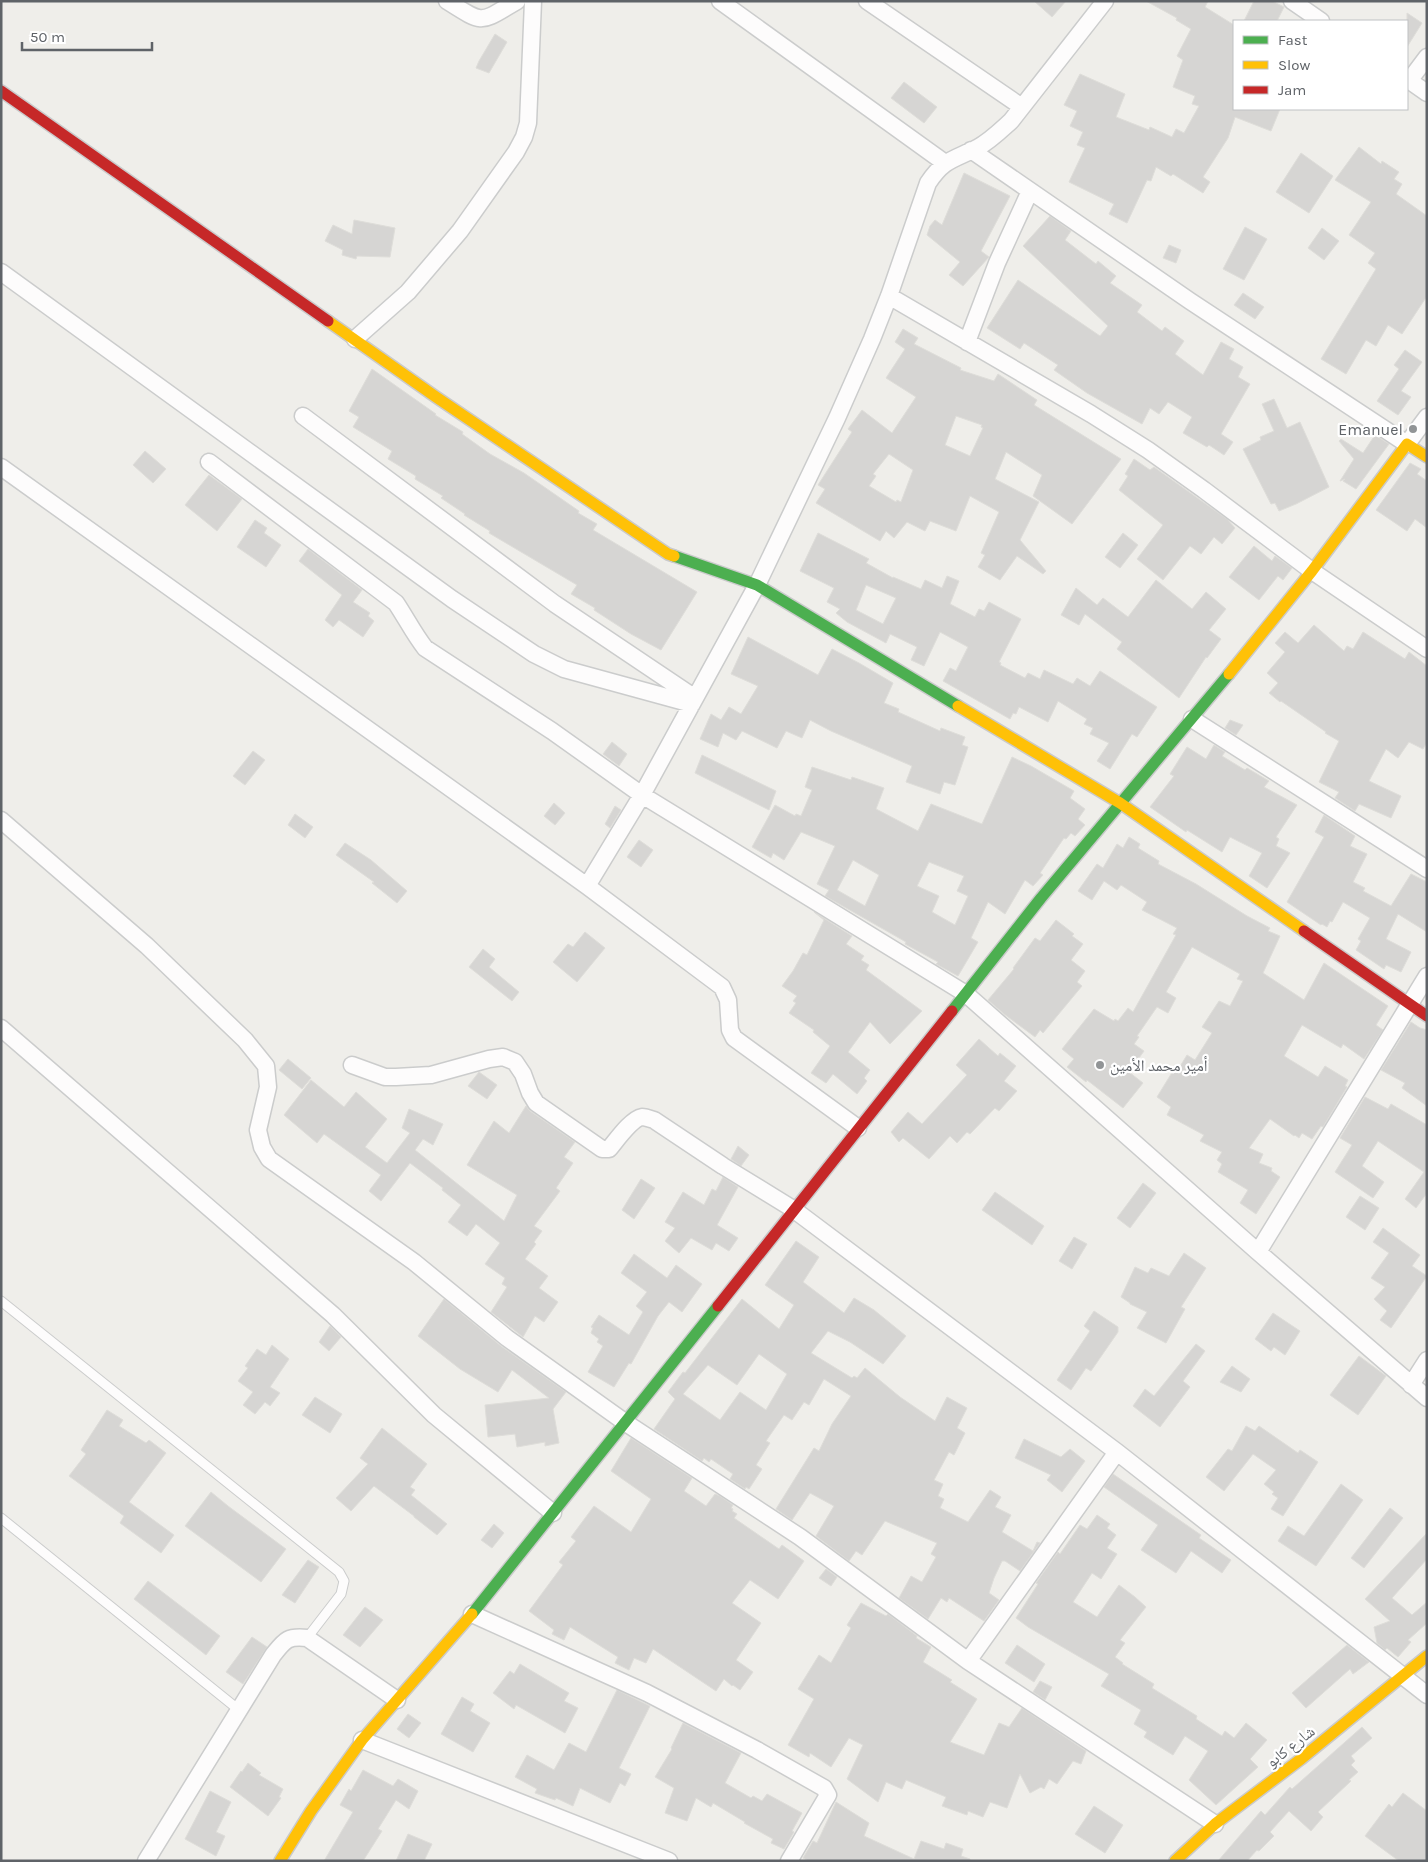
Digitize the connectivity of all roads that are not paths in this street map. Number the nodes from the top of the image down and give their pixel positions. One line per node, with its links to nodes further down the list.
1 (447, 1): 2 (street)
2 (517, 1)
3 (534, 1): 19 (street)
4 (720, 1): 15 (street)
5 (866, 1): 13 (street)
6 (1105, 1): 13 (street)
7 (1292, 1): 8 (street)
8 (1320, 20)
9 (1427, 57): 10 (street)
10 (1408, 80): 12 (street)
11 (1, 91): 19 (street)
12 (1427, 93)
13 (1022, 107): 14 (street)
14 (971, 150): 15 (street); 16 (street)
15 (945, 163): 18 (street)
16 (1030, 191): 20 (street); 23 (street)
17 (1, 272): 30 (street)
18 (889, 296): 20 (street); 28 (street)
19 (355, 339): 28 (street)
20 (967, 342): 27 (street)
21 (303, 416): 30 (street)
22 (1427, 417): 23 (street)
23 (1408, 444): 24 (street); 27 (street)
24 (1427, 457)
25 (209, 462): 32 (street)
26 (1, 467): 36 (street)
27 (1312, 571): 29 (street); 31 (street)
28 (757, 585): 30 (street); 33 (street)
29 (1427, 649)
30 (693, 701): 32 (street)
31 (1192, 719): 33 (street); 35 (street)
32 (642, 795): 36 (street); 38 (street)
33 (1120, 803): 38 (street); 39 (street)
34 (1, 820): 50 (street)
35 (1427, 869)
36 (587, 886): 43 (street)
37 (1427, 976): 39 (street)
38 (966, 994): 43 (street); 45 (street)
39 (1409, 1006): 40 (street); 45 (street)
40 (1427, 1016)
41 (1, 1028): 52 (street)
42 (352, 1065): 44 (street)
43 (858, 1128): 44 (street)
44 (793, 1209): 50 (street); 51 (street)
45 (1258, 1252): 48 (street)
46 (1, 1301): 55 (lane)
47 (1427, 1360): 48 (street)
48 (1410, 1385): 49 (street)
49 (1427, 1398)
50 (626, 1423): 52 (street); 57 (street)
51 (1117, 1452): 57 (street); 58 (street)
52 (553, 1512): 54 (street)
53 (1, 1518): 61 (lane)
54 (472, 1614): 60 (street); 67 (street)
55 (307, 1638): 60 (street); 61 (street)
56 (1427, 1656): 58 (street, شارع كابو)
57 (968, 1661): 63 (street)
58 (1401, 1676): 59 (street); 63 (street, شارع كابو)
59 (1427, 1695)
60 (397, 1700): 62 (street)
61 (239, 1710): 64 (street)
62 (362, 1740): 65 (street); 66 (street)
63 (1215, 1824): 68 (street, شارع كابو)
64 (146, 1861)
65 (280, 1861)
66 (669, 1861)
67 (789, 1861)
68 (1175, 1861)

